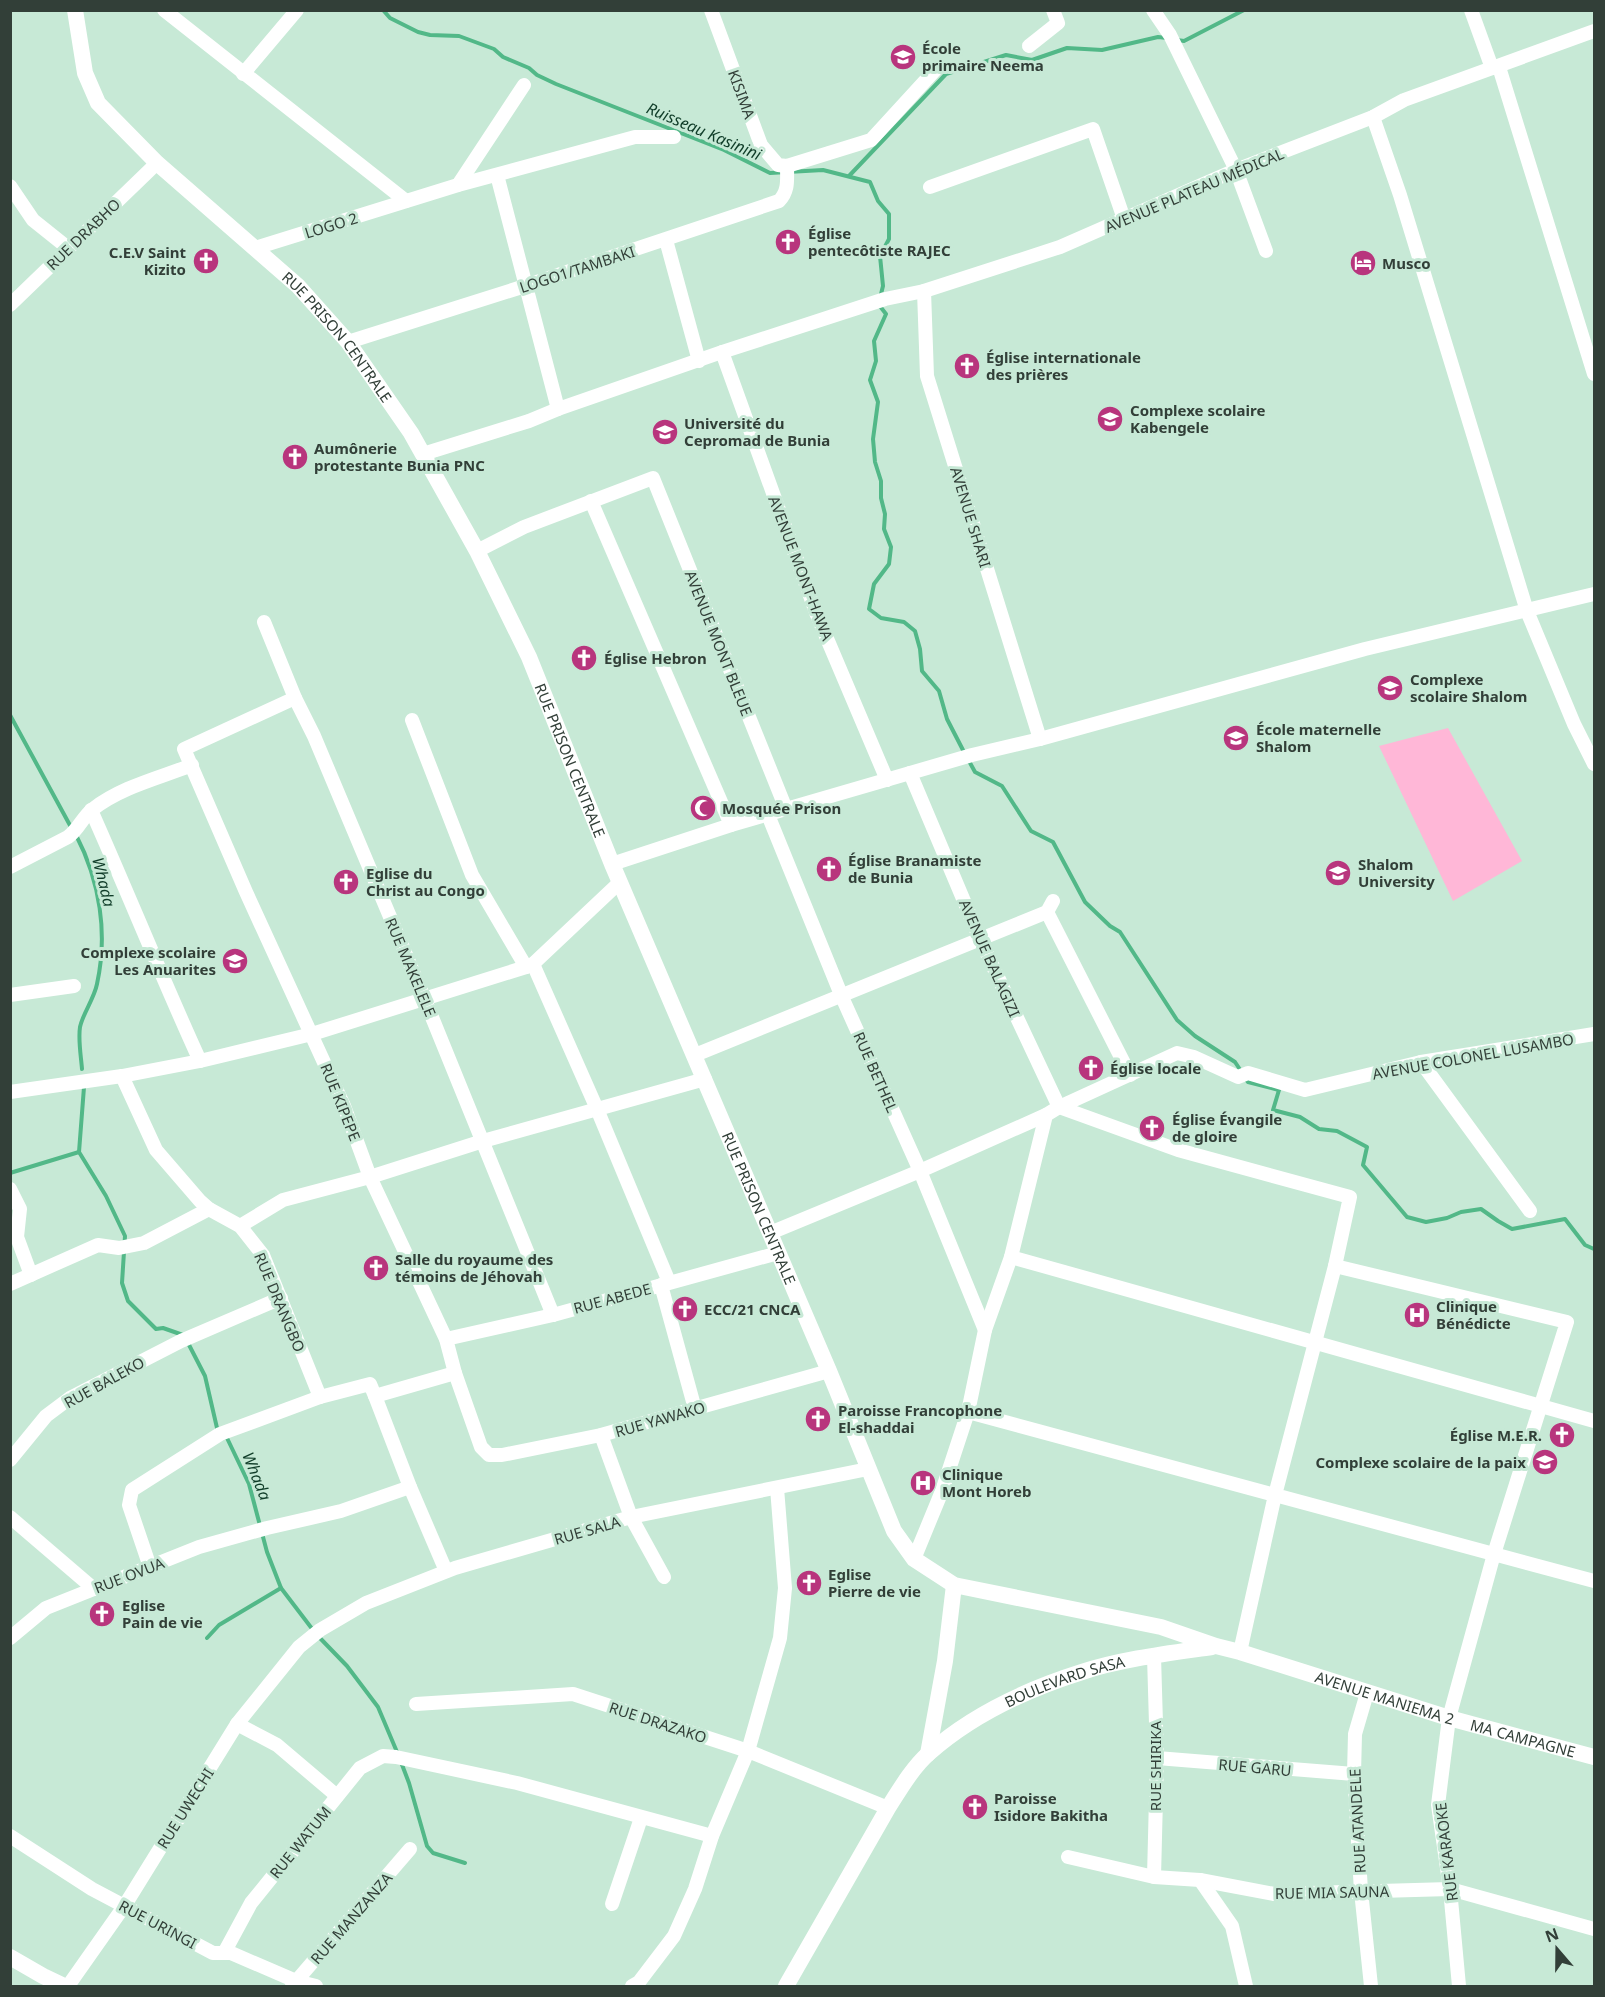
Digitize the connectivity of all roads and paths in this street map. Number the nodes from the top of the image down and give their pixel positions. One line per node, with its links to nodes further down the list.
1 (75, 10): 16 (street, RUE PRISON CENTRALE)
2 (297, 10): 12 (street)
3 (711, 10): 18 (street, KISIMA)
4 (1053, 10): 9 (street)
5 (1153, 10): 17 (street)
6 (1471, 10): 10 (street)
7 (172, 13): 12 (street)
8 (1594, 31): 10 (street, AVENUE PLATEAU MÉDICAL)
9 (1029, 46)
10 (1495, 68): 14 (street, AVENUE PLATEAU MÉDICAL); 35 (street)
11 (936, 69): 18 (street)
12 (243, 74): 23 (street)
13 (524, 85): 20 (street)
14 (1373, 117): 17 (street, AVENUE PLATEAU MÉDICAL); 41 (street)
15 (674, 137): 19 (street, LOGO 2)
16 (157, 164): 26 (street, RUE DRABHO); 27 (street, RUE PRISON CENTRALE)
17 (1236, 170): 24 (street, AVENUE PLATEAU MÉDICAL); 28 (street)
18 (787, 171): 25 (street, LOGO1/TAMBAKI)
19 (497, 175): 20 (street, LOGO 2); 29 (street)
20 (458, 185): 23 (street, LOGO 2)
21 (10, 186): 26 (street)
22 (930, 187): 24 (street)
23 (406, 201): 27 (street, LOGO 2)
24 (1124, 219): 30 (street, AVENUE PLATEAU MÉDICAL)
25 (666, 240): 29 (street, LOGO1/TAMBAKI); 34 (street)
26 (68, 248): 31 (street, RUE DRABHO)
27 (255, 248): 32 (street, RUE PRISON CENTRALE)
28 (1266, 251)
29 (525, 286): 32 (street, LOGO1/TAMBAKI); 36 (street)
30 (924, 291): 33 (street, AVENUE PLATEAU MÉDICAL); 45 (street, AVENUE SHARI)
31 (10, 305)
32 (348, 342): 37 (street, RUE PRISON CENTRALE)
33 (722, 352): 34 (street, AVENUE PLATEAU MÉDICAL); 49 (street, AVENUE MONT-HAWA)
34 (699, 361): 36 (street, AVENUE PLATEAU MÉDICAL)
35 (1594, 374)
36 (558, 409): 37 (street, AVENUE PLATEAU MÉDICAL)
37 (423, 454): 39 (street, RUE PRISON CENTRALE)
38 (591, 501): 39 (street); 50 (street, AVENUE MONT BLEUE); 53 (street)
39 (477, 551): 54 (street, RUE PRISON CENTRALE)
40 (1594, 594): 41 (street)
41 (1527, 611): 45 (street); 46 (street)
42 (264, 622): 43 (street, RUE MAKELELE)
43 (295, 699): 47 (street, RUE KIPEPE); 62 (street, RUE MAKELELE)
44 (412, 720): 58 (street)
45 (1040, 739): 48 (street)
46 (1594, 764)
47 (192, 765): 51 (street); 63 (street, RUE KIPEPE)
48 (910, 773): 49 (street); 57 (street, AVENUE BALAGIZI)
49 (887, 780): 50 (street)
50 (786, 809): 52 (street)
51 (91, 810): 55 (street); 66 (street)
52 (768, 815): 53 (street); 61 (street, RUE BETHEL)
53 (731, 825): 54 (street)
54 (612, 864): 56 (street, RUE PRISON CENTRALE)
55 (10, 867)
56 (620, 882): 58 (street); 65 (street, RUE PRISON CENTRALE)
57 (980, 939): 61 (street); 68 (street); 73 (street, AVENUE BALAGIZI)
58 (529, 965): 62 (street); 72 (street)
59 (75, 986): 60 (street)
60 (10, 995)
61 (842, 997): 65 (street); 75 (street, RUE BETHEL)
62 (425, 1000): 63 (street); 74 (street, RUE MAKELELE)
63 (312, 1034): 66 (street); 76 (street, RUE KIPEPE)
64 (1594, 1034): 67 (street, AVENUE COLONEL LUSAMBO)
65 (695, 1055): 70 (street, RUE PRISON CENTRALE)
66 (200, 1061): 69 (street)
67 (1421, 1062): 68 (street, AVENUE COLONEL LUSAMBO); 79 (street)
68 (1131, 1075): 73 (street, AVENUE COLONEL LUSAMBO)
69 (122, 1077): 71 (street); 78 (street, RUE DRANGBO)
70 (705, 1079): 72 (street); 81 (street, RUE PRISON CENTRALE)
71 (10, 1092)
72 (597, 1109): 74 (street); 87 (street)
73 (1052, 1111): 75 (street, AVENUE COLONEL LUSAMBO); 83 (street); 84 (street)
74 (483, 1141): 76 (street); 89 (street, RUE MAKELELE)
75 (920, 1171): 81 (street, AVENUE COLONEL LUSAMBO); 90 (street, RUE BETHEL)
76 (370, 1177): 80 (street); 91 (street, RUE KIPEPE)
77 (10, 1189): 85 (street)
78 (208, 1209): 80 (street, RUE DRANGBO); 85 (street)
79 (1530, 1211)
80 (240, 1226): 88 (street, RUE DRANGBO)
81 (770, 1233): 82 (street, RUE PRISON CENTRALE)
82 (778, 1253): 87 (street, RUE ABEDE); 93 (street, RUE PRISON CENTRALE)
83 (1011, 1257): 90 (street); 92 (street)
84 (1335, 1266): 92 (street); 97 (street, AVENUE MANIEMA 2)
85 (31, 1275): 86 (street)
86 (10, 1284)
87 (665, 1284): 89 (street, RUE ABEDE); 98 (street)
88 (281, 1298): 96 (street, RUE DRANGBO); 103 (street, RUE BALEKO)
89 (552, 1315): 91 (street, RUE ABEDE)
90 (985, 1330): 99 (street)
91 (446, 1339): 94 (street, RUE KIPEPE)
92 (1315, 1343): 97 (street); 107 (street)
93 (829, 1371): 98 (street, RUE YAWAKO); 104 (street, RUE PRISON CENTRALE)
94 (454, 1373): 95 (street); 102 (street, RUE KIPEPE)
95 (375, 1396): 96 (street); 105 (street)
96 (320, 1397): 112 (street)
97 (1539, 1406): 100 (street); 110 (street, AVENUE MANIEMA 2)
98 (695, 1409): 101 (street, RUE YAWAKO)
99 (968, 1412): 107 (street); 111 (street)
100 (1594, 1421)
101 (601, 1435): 102 (street, RUE YAWAKO); 109 (street)
102 (489, 1455)
103 (10, 1460)
104 (868, 1469): 106 (street, RUE SALA); 111 (street, RUE PRISON CENTRALE)
105 (410, 1487): 112 (street, RUE OVUA); 113 (street)
106 (777, 1488): 109 (street, RUE SALA); 127 (street)
107 (1275, 1495): 110 (street); 121 (street)
108 (10, 1517): 117 (street)
109 (631, 1517): 113 (street, RUE SALA); 114 (street)
110 (1494, 1554): 115 (street); 125 (street, AVENUE MANIEMA 2)
111 (914, 1559): 116 (street, RUE PRISON CENTRALE)
112 (150, 1567): 117 (street, RUE OVUA)
113 (446, 1571): 118 (street, RUE SALA)
114 (664, 1577)
115 (1594, 1581)
116 (954, 1585): 120 (street, AVENUE MANIEMA 2); 128 (street, BOULEVARD SASA)
117 (94, 1589): 119 (street, RUE OVUA)
118 (316, 1633): 126 (street, RUE UWECHI)
119 (10, 1638)
120 (1216, 1646): 121 (street, AVENUE MANIEMA 2); 122 (street, BOULEVARD SASA)
121 (1240, 1652): 123 (street, AVENUE MANIEMA 2)
122 (1155, 1656): 128 (street, BOULEVARD SASA); 130 (street, RUE SHIRIKA)
123 (1367, 1693): 125 (street, AVENUE MANIEMA 2); 131 (street, RUE ATANDELE)
124 (416, 1704): 127 (street, RUE DRAZAKO)
125 (1449, 1718): 129 (street, MA CAMPAGNE); 141 (street, RUE KARAOKE)
126 (237, 1724): 132 (street); 144 (street, RUE UWECHI)
127 (748, 1751): 133 (street, RUE DRAZAKO); 136 (street)
128 (928, 1754): 133 (street, BOULEVARD SASA)
129 (1594, 1757)
130 (1157, 1758): 131 (street, RUE GARU); 139 (street, RUE SHIRIKA)
131 (1354, 1774): 142 (street, RUE ATANDELE)
132 (337, 1797): 134 (street, RUE WATUM); 146 (street, RUE WATUM)
133 (888, 1808): 152 (street, BOULEVARD SASA)
134 (641, 1818): 136 (street); 143 (street)
135 (10, 1836): 144 (street, RUE URINGI)
136 (712, 1836): 151 (street)
137 (411, 1849): 148 (street, RUE MANZANZA)
138 (1068, 1857): 139 (street, RUE MIA SAUNA)
139 (1154, 1877): 140 (street, RUE MIA SAUNA)
140 (1200, 1880): 142 (street, RUE MIA SAUNA); 153 (street)
141 (1450, 1890): 142 (street, RUE MIA SAUNA); 145 (street, RUE MIA SAUNA); 155 (street, RUE KARAOKE)
142 (1361, 1891): 154 (street, RUE ATANDELE)
143 (612, 1904)
144 (125, 1905): 146 (street, RUE URINGI); 149 (street, RUE UWECHI)
145 (1594, 1929)
146 (224, 1953): 148 (street, RUE URINGI)
147 (10, 1957): 149 (street)
148 (294, 1984): 150 (street, RUE URINGI)
149 (66, 1986)
150 (316, 1986)
151 (632, 1986)
152 (786, 1986)
153 (1246, 1986)
154 (1371, 1986)
155 (1459, 1986)

